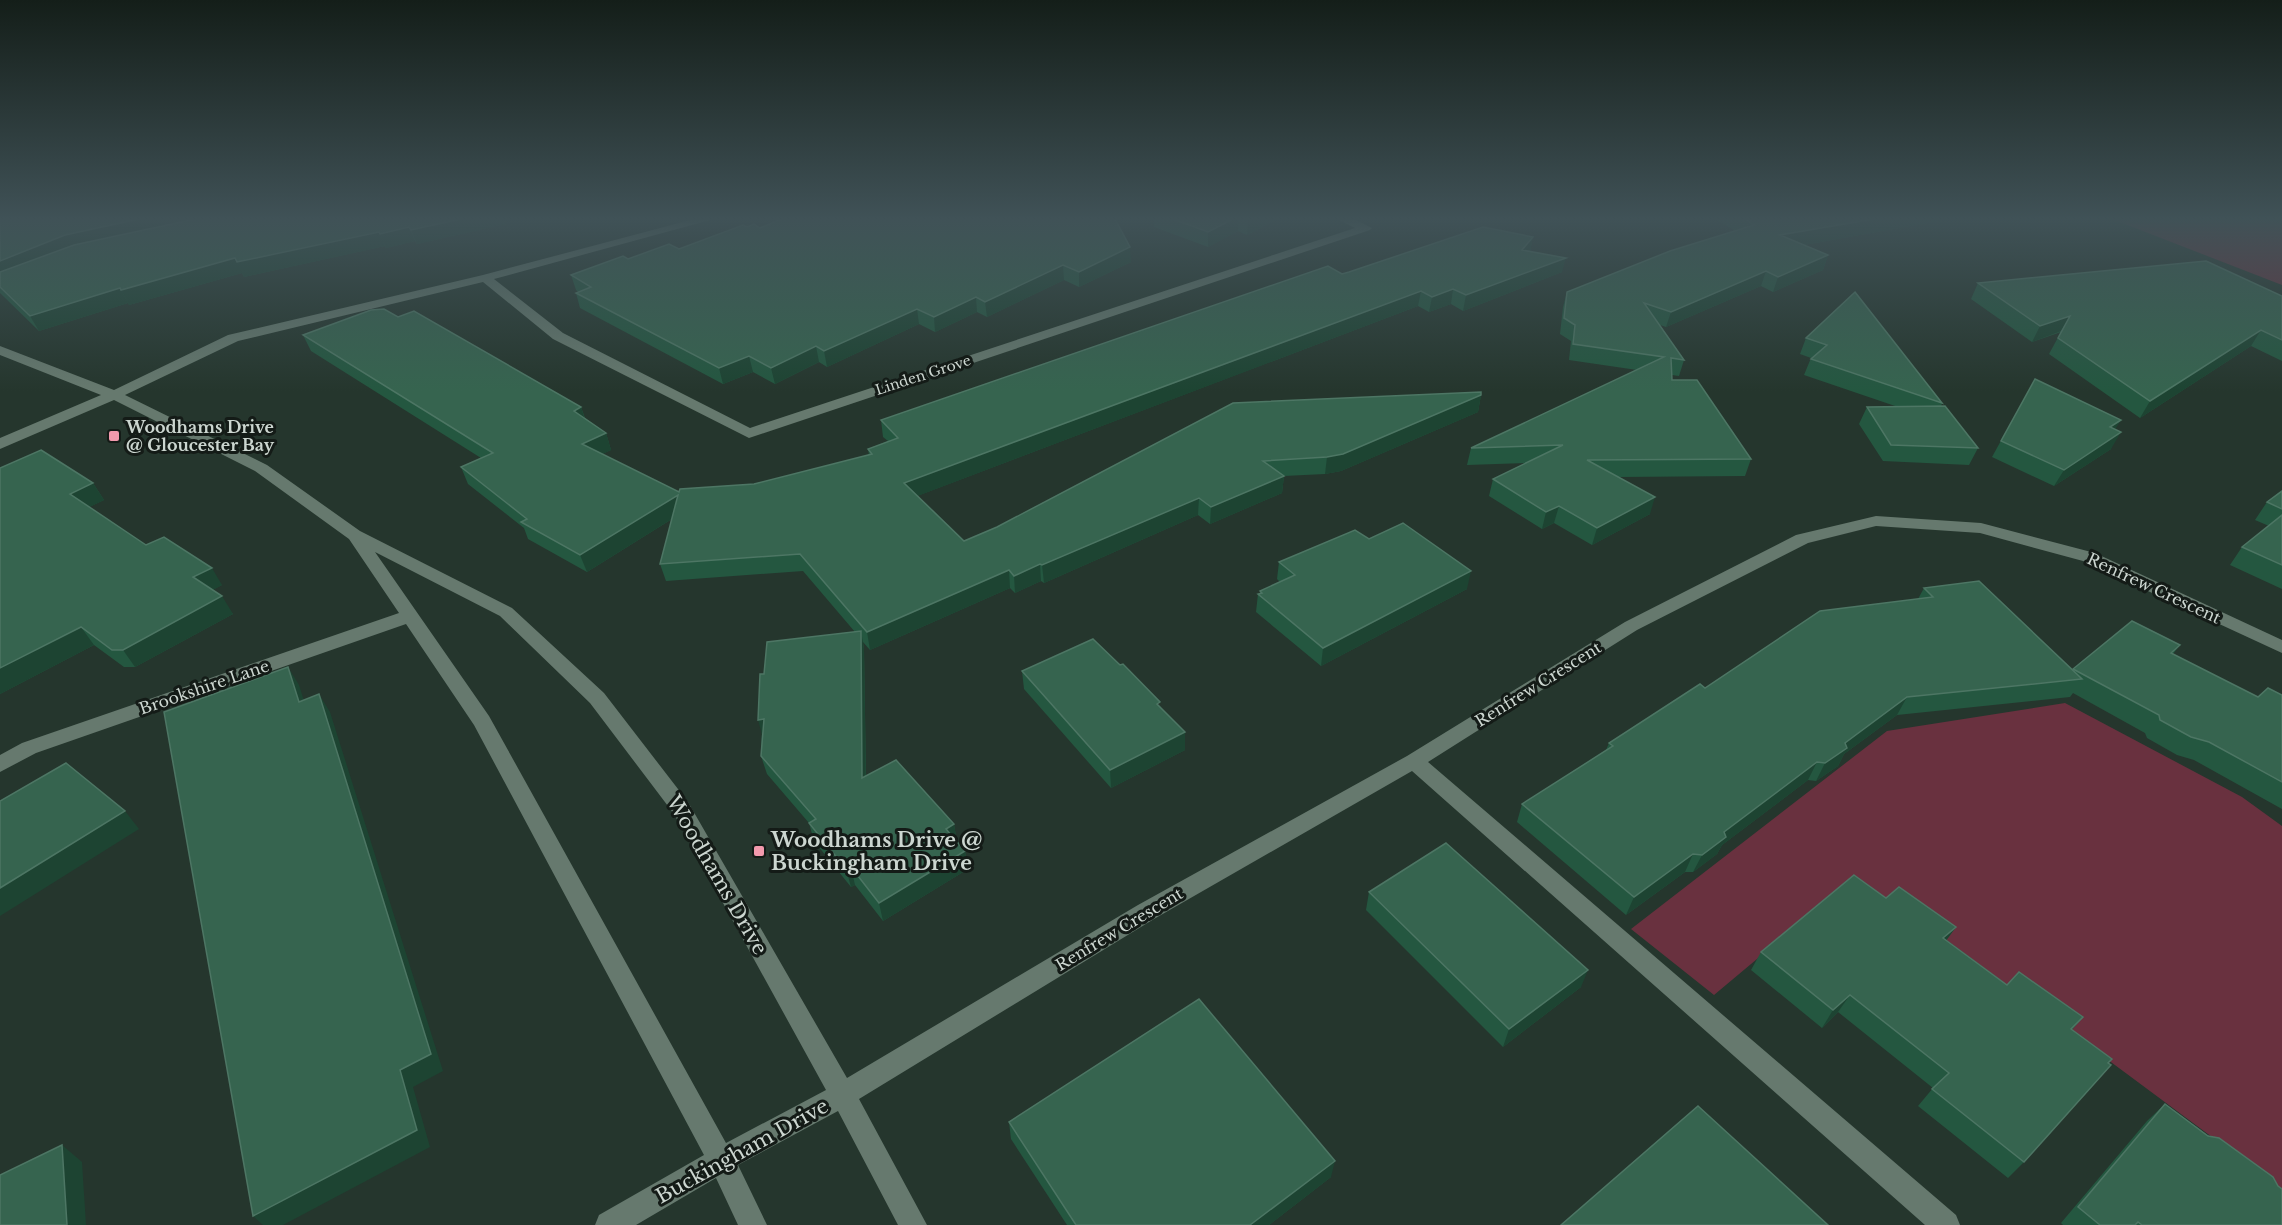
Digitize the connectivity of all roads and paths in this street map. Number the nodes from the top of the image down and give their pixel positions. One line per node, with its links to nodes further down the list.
1 (492, 276): 3 (street)
2 (1221, 276): 3 (street, Linden Grove)
3 (485, 278): 5 (street)
4 (0, 350): 5 (street, Woodhams Drive)
5 (114, 395): 6 (street); 7 (street, Woodhams Drive)
6 (0, 444)
7 (354, 535): 8 (street, Woodhams Drive); 12 (street, Woodhams Drive)
8 (410, 616): 11 (street, Brookshire Lane); 13 (street, Woodhams Drive)
9 (2282, 647): 10 (street, Renfrew Crescent)
10 (1414, 761): 12 (street, Renfrew Crescent); 17 (street)
11 (0, 764)
12 (843, 1095): 13 (street, Buckingham Drive); 16 (street, Woodhams Drive)
13 (721, 1160): 14 (street, Buckingham Drive); 15 (street, Woodhams Drive)
14 (609, 1225)
15 (753, 1225)
16 (913, 1225)
17 (1946, 1225)

